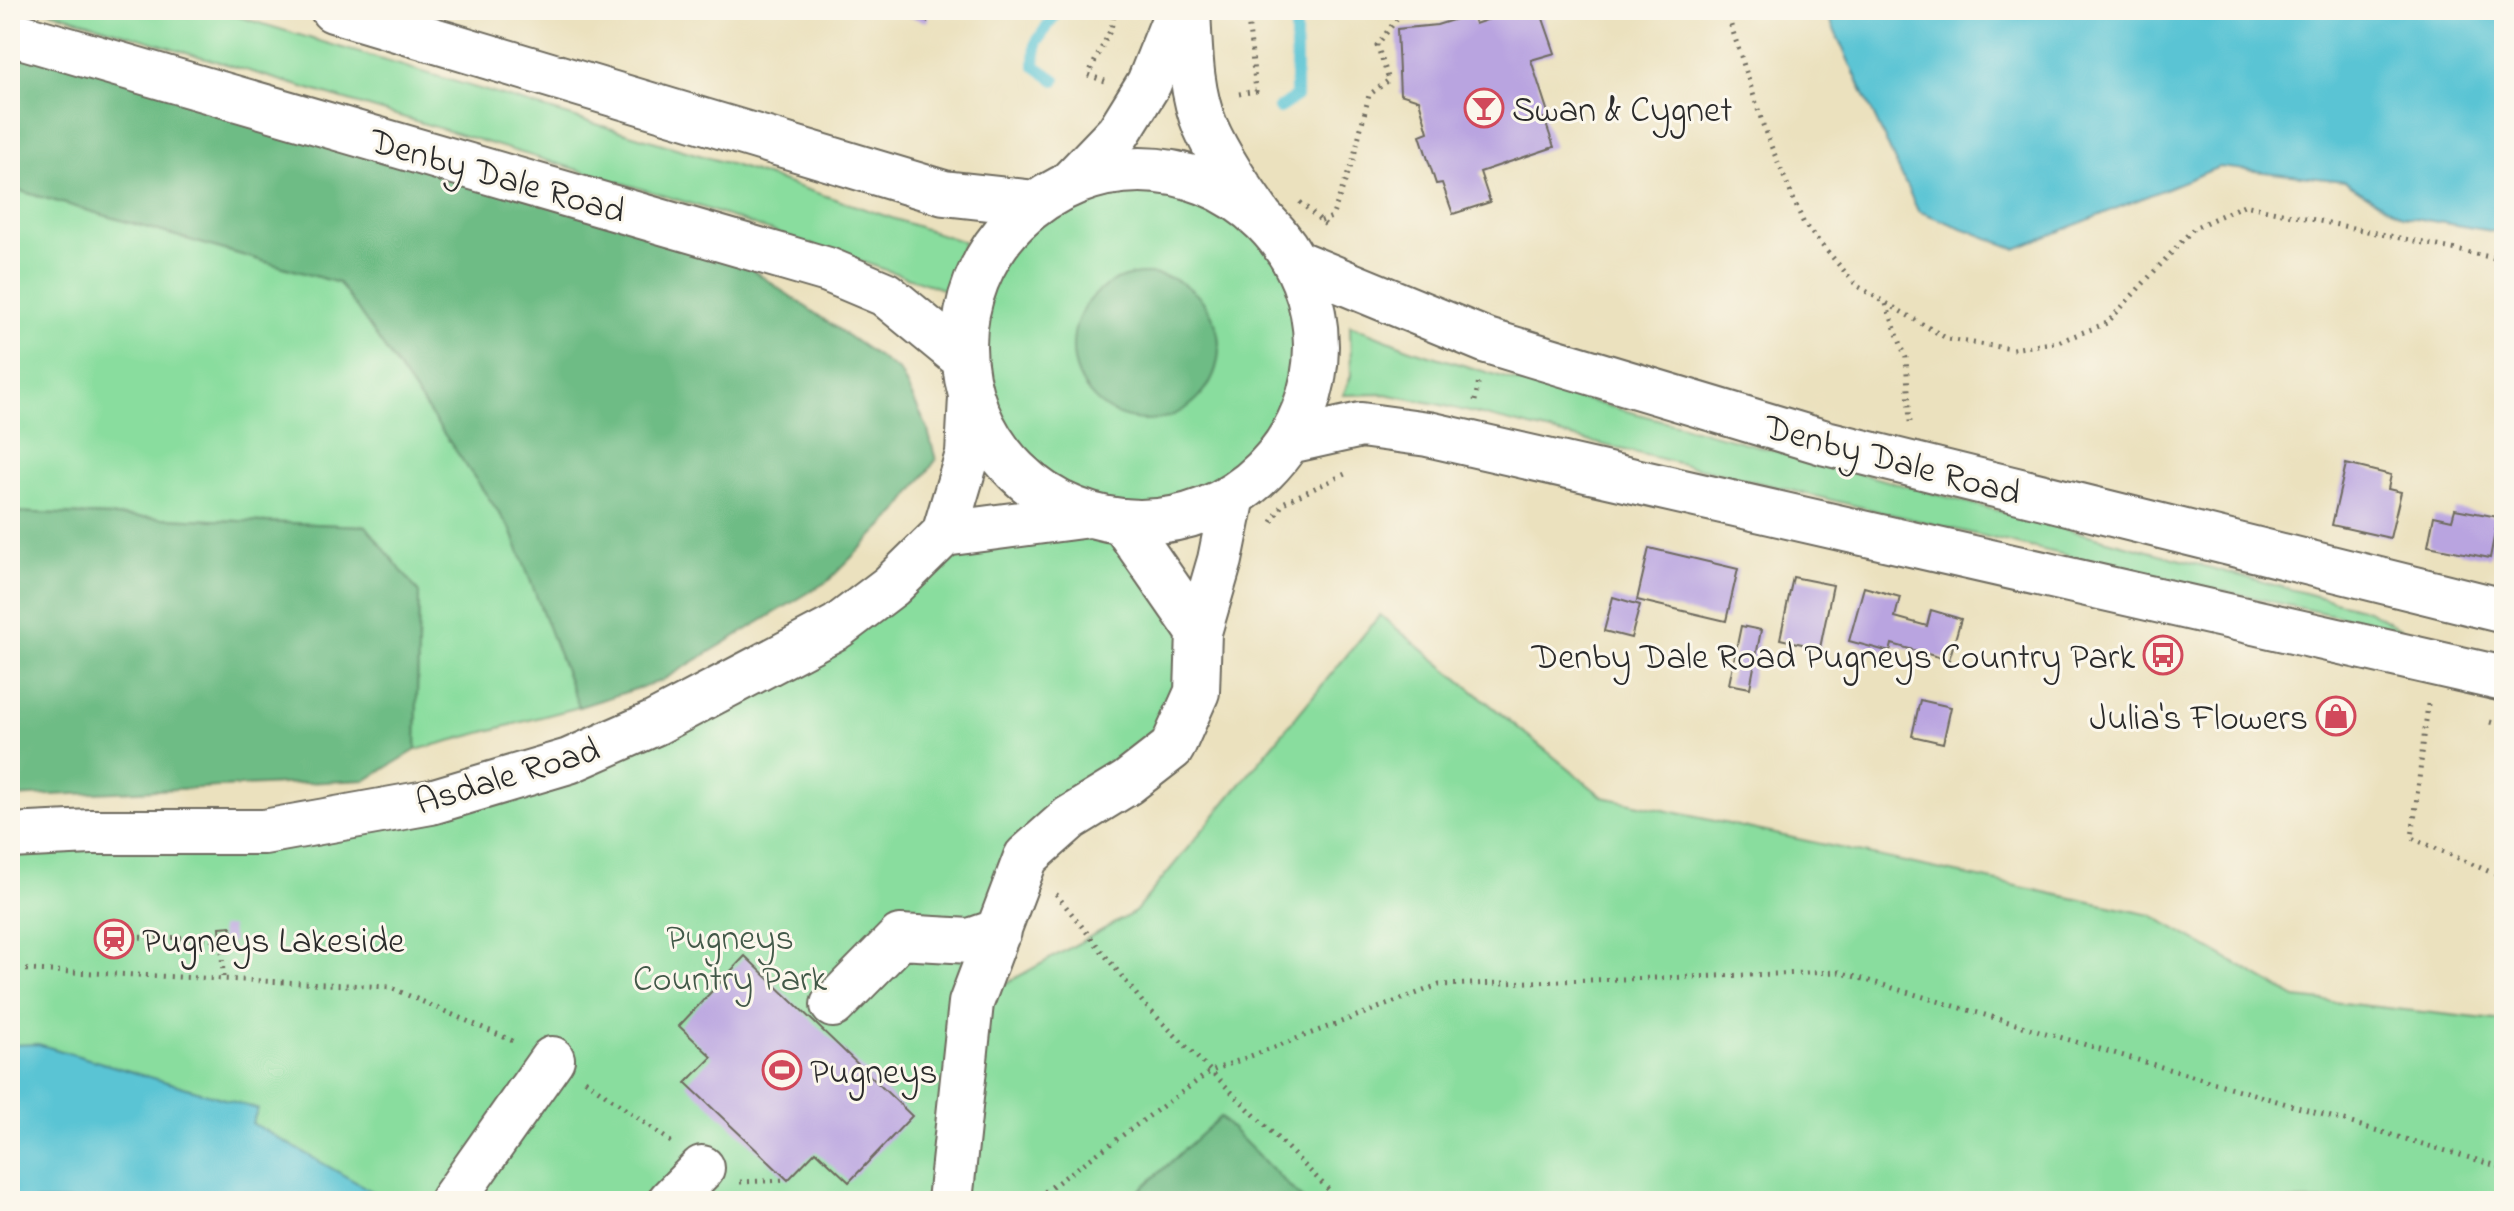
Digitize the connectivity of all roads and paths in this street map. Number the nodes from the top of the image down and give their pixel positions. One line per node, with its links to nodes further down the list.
1 (333, 10): 9 (main road)
2 (1178, 10): 9 (main road, Asdale Road)
3 (1188, 10): 10 (main road)
4 (1247, 10): 8 (path)
5 (1419, 10): 11 (path)
6 (1726, 10): 14 (path)
7 (10, 33): 15 (main road, Denby Dale Road)
8 (1239, 94)
9 (1052, 193): 10 (main road); 15 (main road, Asdale Road)
10 (1259, 215): 13 (main road)
11 (1321, 221)
12 (2504, 260): 14 (path)
13 (1295, 262): 16 (main road); 17 (main road, Denby Dale Road)
14 (1886, 303): 17 (path)
15 (968, 378): 20 (main road); 22 (main road, Asdale Road)
16 (1289, 441): 19 (main road); 25 (main road, Denby Dale Road)
17 (1902, 462): 23 (main road, Denby Dale Road)
18 (1348, 473): 21 (path)
19 (1233, 496): 20 (main road); 24 (main road)
20 (1106, 518): 22 (main road); 24 (main road)
21 (1269, 528)
22 (944, 534): 32 (main road, Asdale Road)
23 (2504, 611)
24 (1199, 632): 33 (main road)
25 (2441, 665): 26 (main road, Denby Dale Road); 28 (path)
26 (2504, 679)
27 (2411, 704): 28 (path)
28 (2427, 707): 29 (path); 34 (path)
29 (2442, 711)
30 (2489, 722): 31 (path)
31 (2504, 726)
32 (10, 836)
33 (1026, 857): 35 (main road); 41 (path)
34 (2504, 878)
35 (999, 931): 39 (main road); 45 (main road)
36 (124, 937): 38 (path)
37 (10, 969): 38 (path)
38 (223, 977): 40 (path)
39 (833, 1005)
40 (552, 1059): 42 (path); 46 (main road)
41 (1211, 1071): 43 (path); 48 (path); 49 (path)
42 (702, 1168): 44 (path); 47 (main road)
43 (2504, 1168)
44 (788, 1180)
45 (954, 1196)
46 (452, 1201)
47 (670, 1201)
48 (1032, 1201)
49 (1340, 1201)

